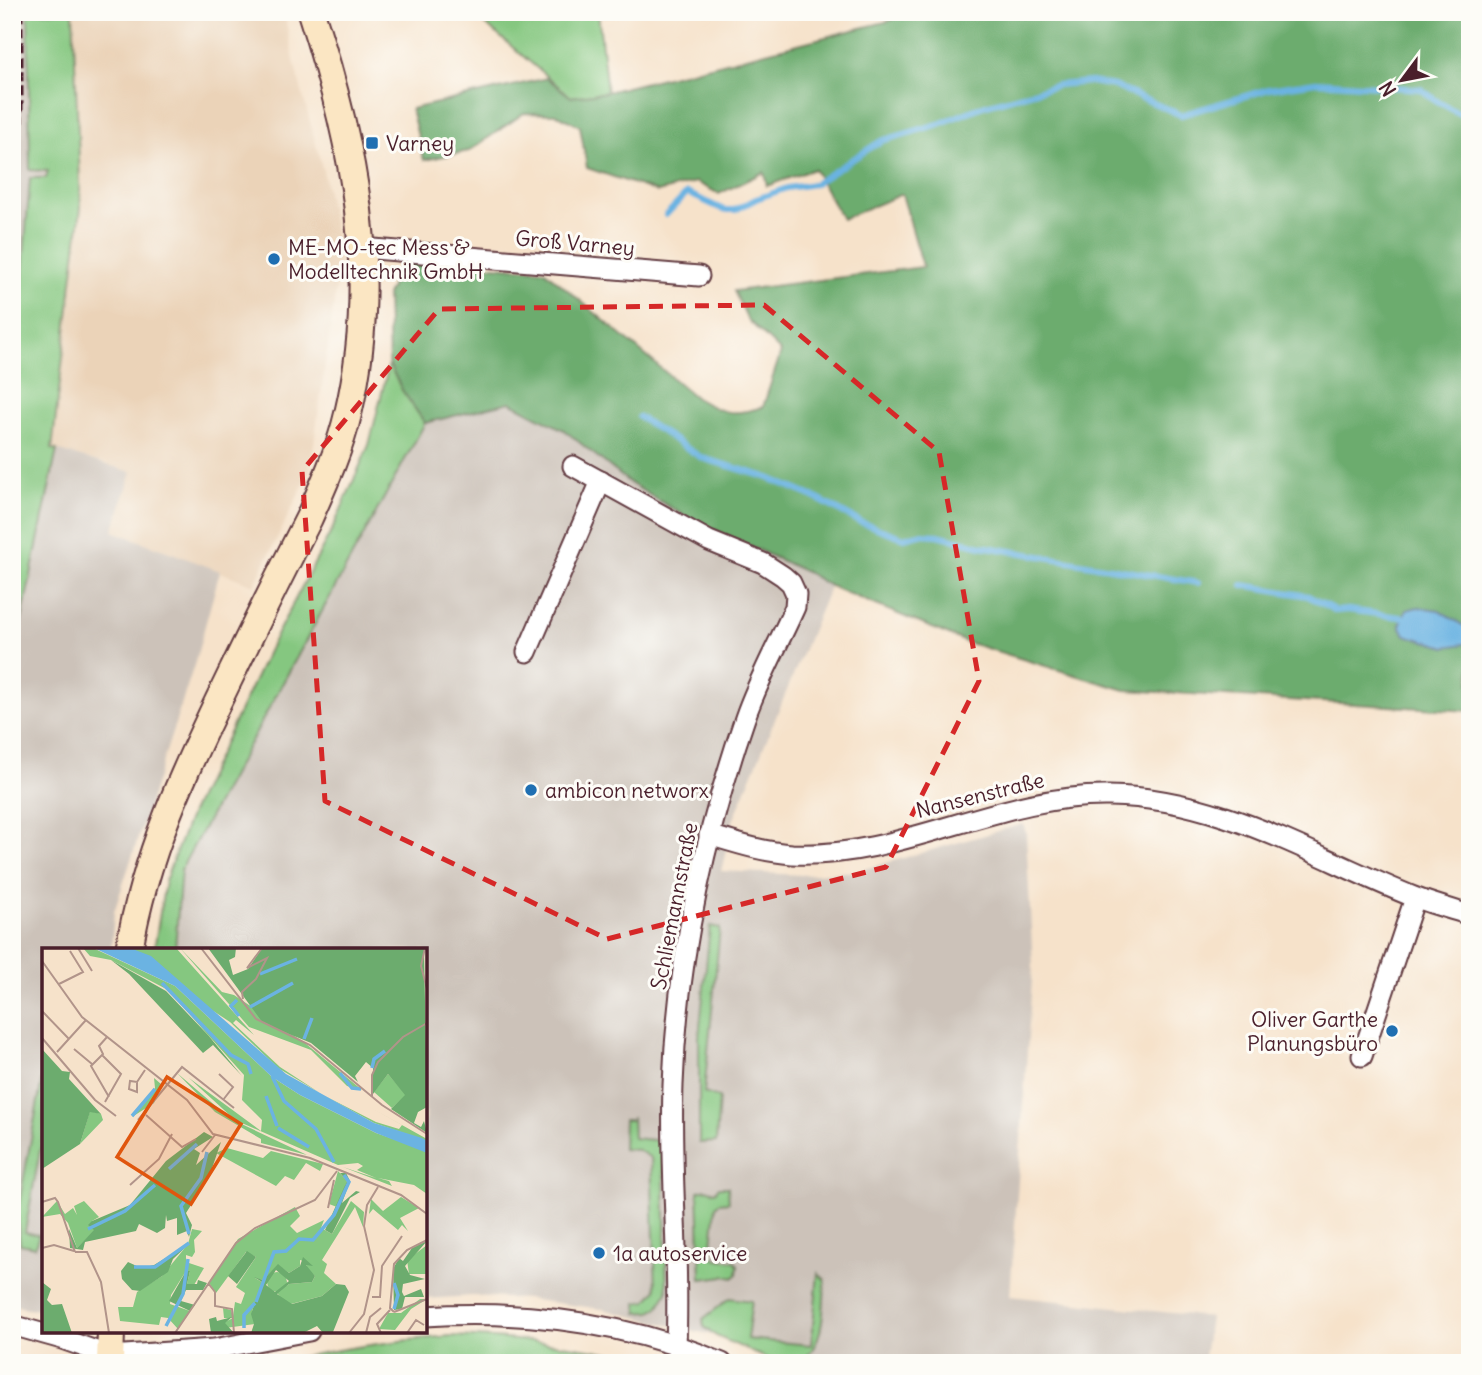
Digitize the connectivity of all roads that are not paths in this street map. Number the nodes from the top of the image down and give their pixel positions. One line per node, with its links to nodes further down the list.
1 (311, 12): 2 (main road)
2 (362, 248): 3 (street, Groß Varney); 10 (main road)
3 (699, 276)
4 (573, 466): 5 (street, Schliemannstraße)
5 (601, 481): 6 (street); 7 (street, Schliemannstraße)
6 (527, 652)
7 (709, 835): 8 (street, Nansenstraße); 15 (street, Schliemannstraße)
8 (1415, 898): 9 (street, Nansenstraße); 11 (street)
9 (1470, 915)
10 (130, 948)
11 (1362, 1056)
12 (427, 1316): 15 (street)
13 (12, 1325): 16 (street)
14 (298, 1333): 16 (street)
15 (676, 1345): 17 (street)
16 (110, 1350)
17 (722, 1363)

